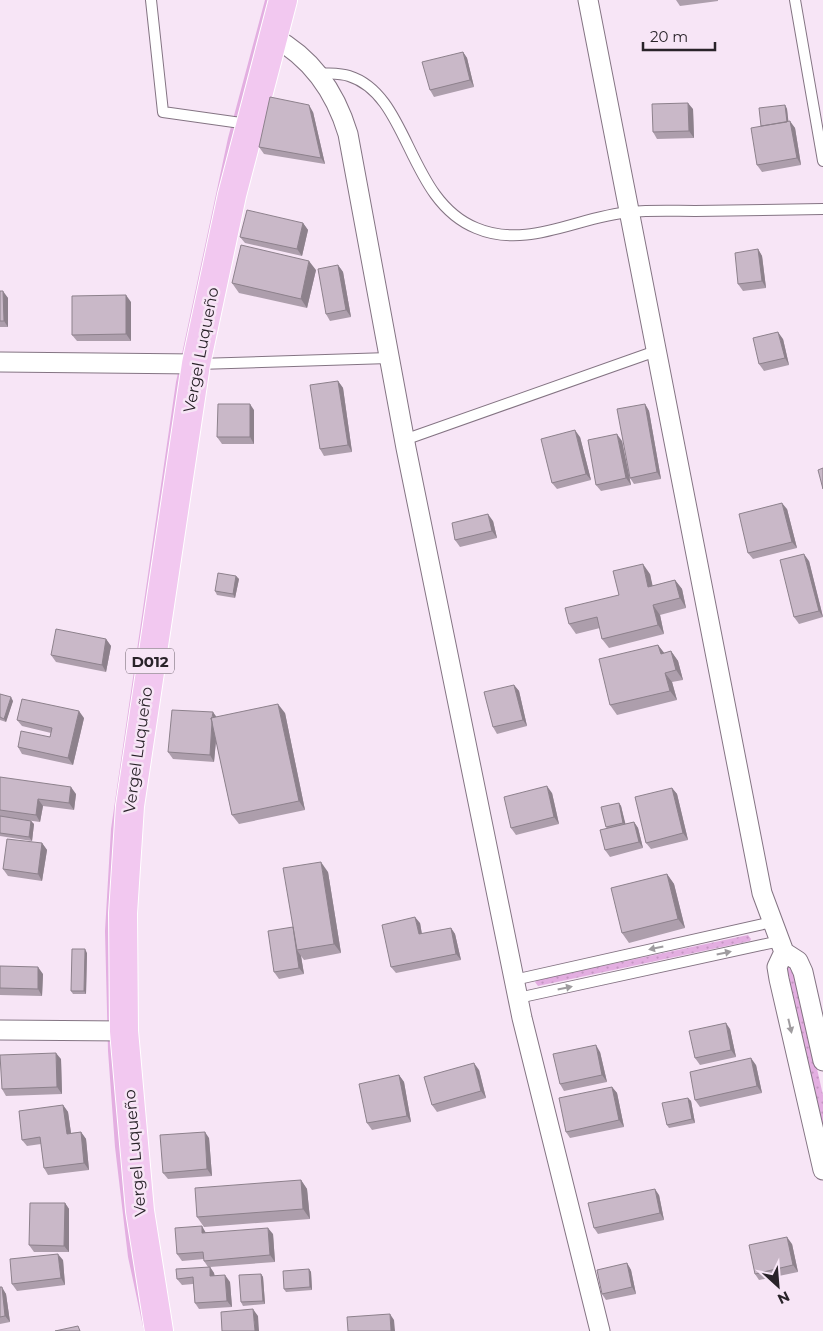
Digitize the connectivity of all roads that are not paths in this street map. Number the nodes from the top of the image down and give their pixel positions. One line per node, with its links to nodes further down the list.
1 (151, 0): 7 (lane)
2 (283, 0): 5 (main road, Vergel Luqueño / D012)
3 (588, 0): 10 (street)
4 (794, 0): 8 (lane)
5 (273, 37): 6 (street); 7 (main road, Vergel Luqueño / D012)
6 (319, 74): 10 (lane); 12 (street)
7 (249, 124): 14 (main road, Vergel Luqueño / D012)
8 (823, 161)
9 (823, 210): 10 (lane)
10 (629, 212): 11 (street)
11 (656, 350): 15 (lane); 16 (street)
12 (389, 358): 14 (lane); 15 (street)
13 (0, 362): 14 (street)
14 (196, 364): 21 (main road, Vergel Luqueño / D012)
15 (404, 440): 18 (street)
16 (772, 922): 17 (street); 18 (lane, one-way to 18)
17 (782, 947): 19 (lane, one-way to 17); 22 (street); 23 (street, one-way to 23)
18 (514, 980): 19 (street)
19 (518, 998): 25 (street)
20 (0, 1030): 21 (street)
21 (124, 1031): 24 (main road, Vergel Luqueño / D012)
22 (823, 1061)
23 (823, 1170)
24 (159, 1331)
25 (600, 1331)

